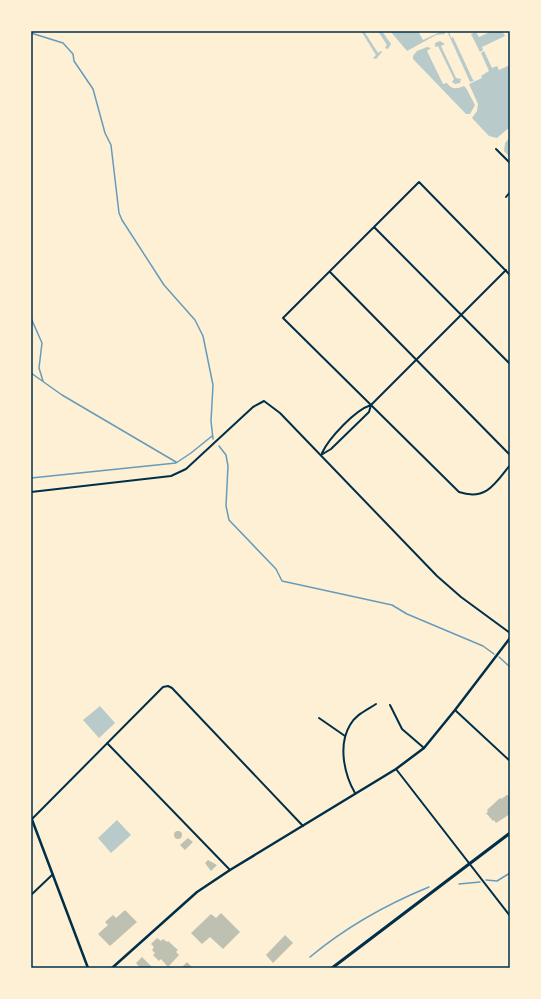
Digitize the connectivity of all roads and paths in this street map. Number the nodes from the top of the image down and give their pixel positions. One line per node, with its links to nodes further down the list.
1 (496, 149): 2 (street)
2 (510, 163)
3 (510, 192): 4 (street)
4 (506, 197)
5 (374, 227): 6 (street); 7 (street); 9 (street)
6 (506, 270): 8 (street); 9 (street)
7 (330, 272): 10 (street); 12 (street)
8 (510, 275)
9 (461, 315): 10 (street); 11 (street)
10 (417, 360): 12 (street); 14 (street)
11 (510, 364)
12 (371, 405): 13 (street); 13 (street); 15 (street)
13 (321, 455): 16 (street); 17 (street)
14 (510, 455)
15 (510, 465)
16 (31, 492)
17 (510, 634)
18 (510, 638): 21 (street)
19 (376, 704): 23 (street)
20 (390, 704): 25 (street)
21 (455, 710): 25 (street); 26 (street)
22 (319, 718): 23 (street)
23 (345, 736): 28 (street)
24 (107, 743): 29 (street); 30 (street); 33 (street)
25 (424, 748): 27 (street)
26 (510, 761)
27 (396, 769): 28 (street); 32 (street)
28 (355, 793): 30 (street)
29 (31, 818): 34 (street)
30 (303, 826): 33 (street)
31 (510, 833): 32 (main road)
32 (470, 864): 36 (street); 39 (main road)
33 (230, 870): 38 (street)
34 (52, 875): 35 (street); 37 (street)
35 (31, 895)
36 (510, 916)
37 (88, 968)
38 (112, 968)
39 (332, 968)

